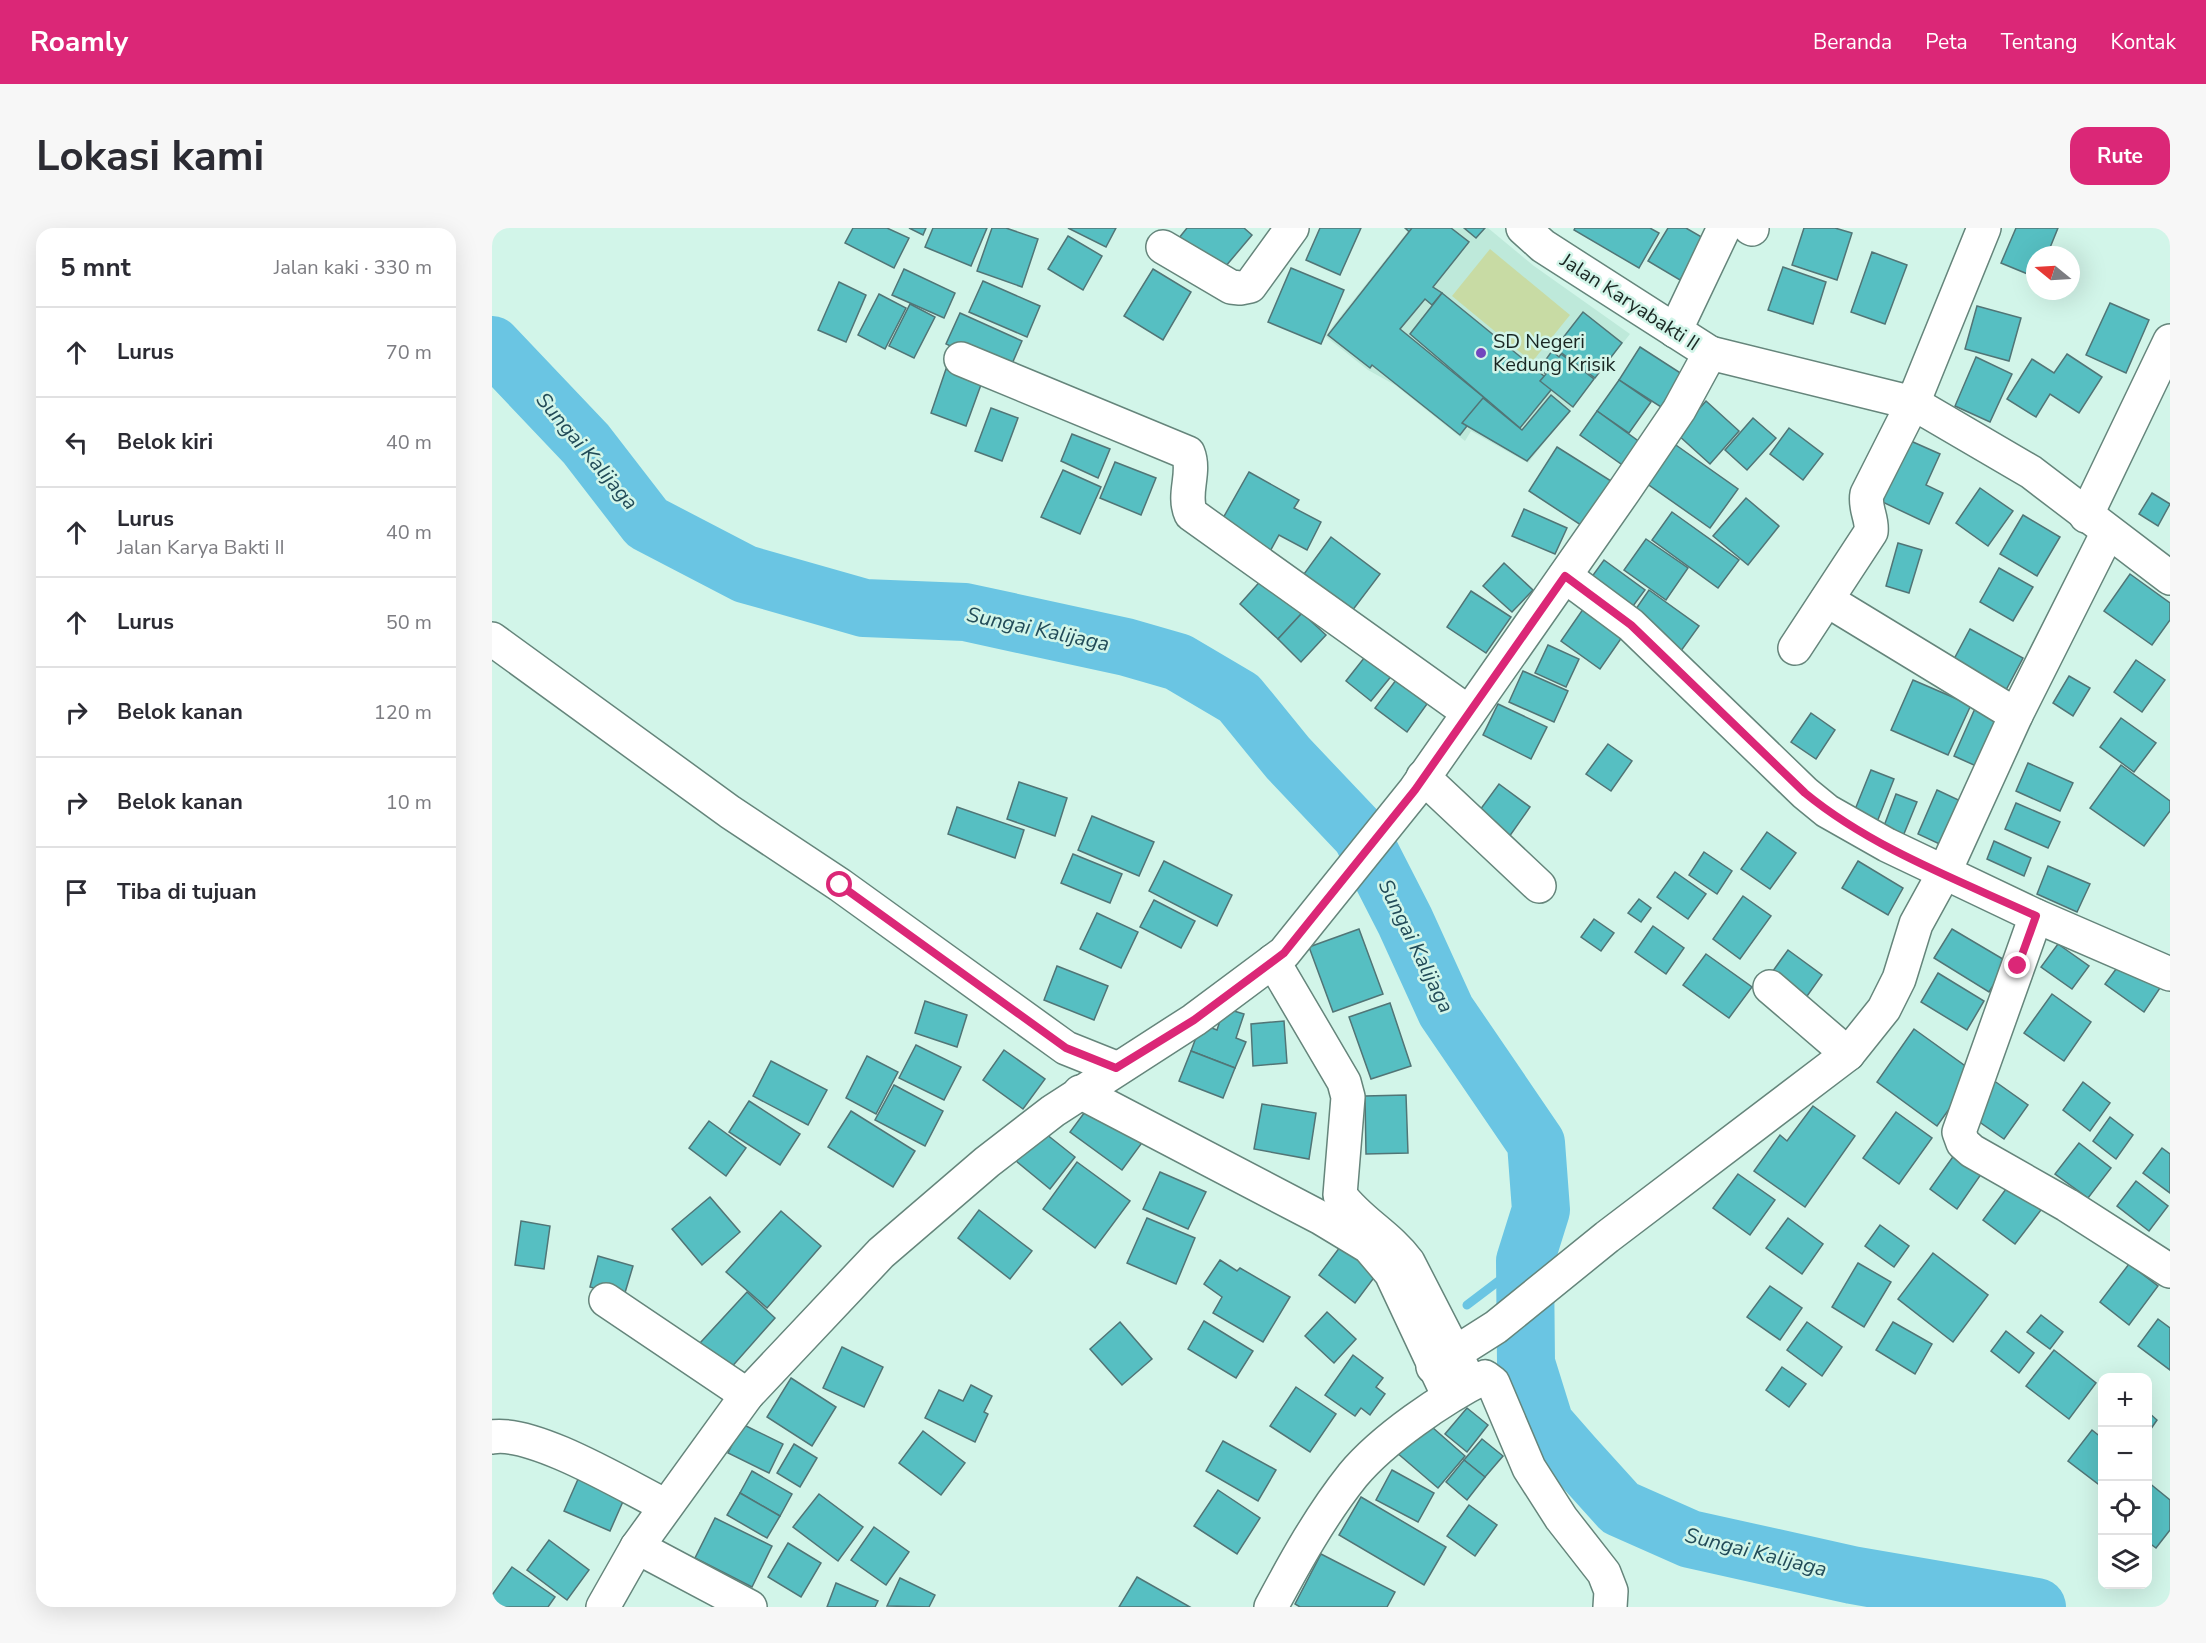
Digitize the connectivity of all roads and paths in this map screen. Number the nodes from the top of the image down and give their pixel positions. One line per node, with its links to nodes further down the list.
1 (1292, 228): 5 (street)
2 (1523, 228): 6 (street, Jalan Karyabakti II)
3 (1724, 228): 6 (street)
4 (1984, 228): 10 (street)
5 (1162, 247)
6 (1675, 331): 8 (street, Jalan Karyabakti II)
7 (2170, 341): 11 (street)
8 (1710, 353): 10 (street, Jalan Karyabakti II); 12 (street)
9 (961, 359): 17 (street)
10 (1913, 403): 11 (street, Jalan Karyabakti II); 14 (street)
11 (2097, 524): 13 (street, Jalan Karyabakti II); 18 (street)
12 (1565, 576): 17 (street); 20 (street)
13 (2170, 578)
14 (1827, 600): 16 (street); 18 (street)
15 (492, 639): 27 (street)
16 (1795, 648)
17 (1468, 712): 19 (street)
18 (2016, 715): 20 (street)
19 (1419, 784): 21 (street); 23 (street)
20 (1944, 873): 22 (street); 26 (street)
21 (1539, 886)
22 (2036, 916): 24 (street); 28 (street)
23 (1283, 953): 27 (street); 30 (street)
24 (2170, 974)
25 (1770, 987): 26 (street)
26 (1848, 1054): 30 (street)
27 (1099, 1079): 30 (street); 32 (street)
28 (2170, 1271)
29 (606, 1300): 32 (street)
30 (1444, 1360): 31 (street)
31 (1460, 1391): 38 (street); 39 (street)
32 (747, 1395): 34 (street)
33 (492, 1437): 34 (street)
34 (666, 1506): 35 (street)
35 (637, 1547): 36 (street); 37 (street)
36 (603, 1607)
37 (750, 1607)
38 (1271, 1607)
39 (1610, 1607)

